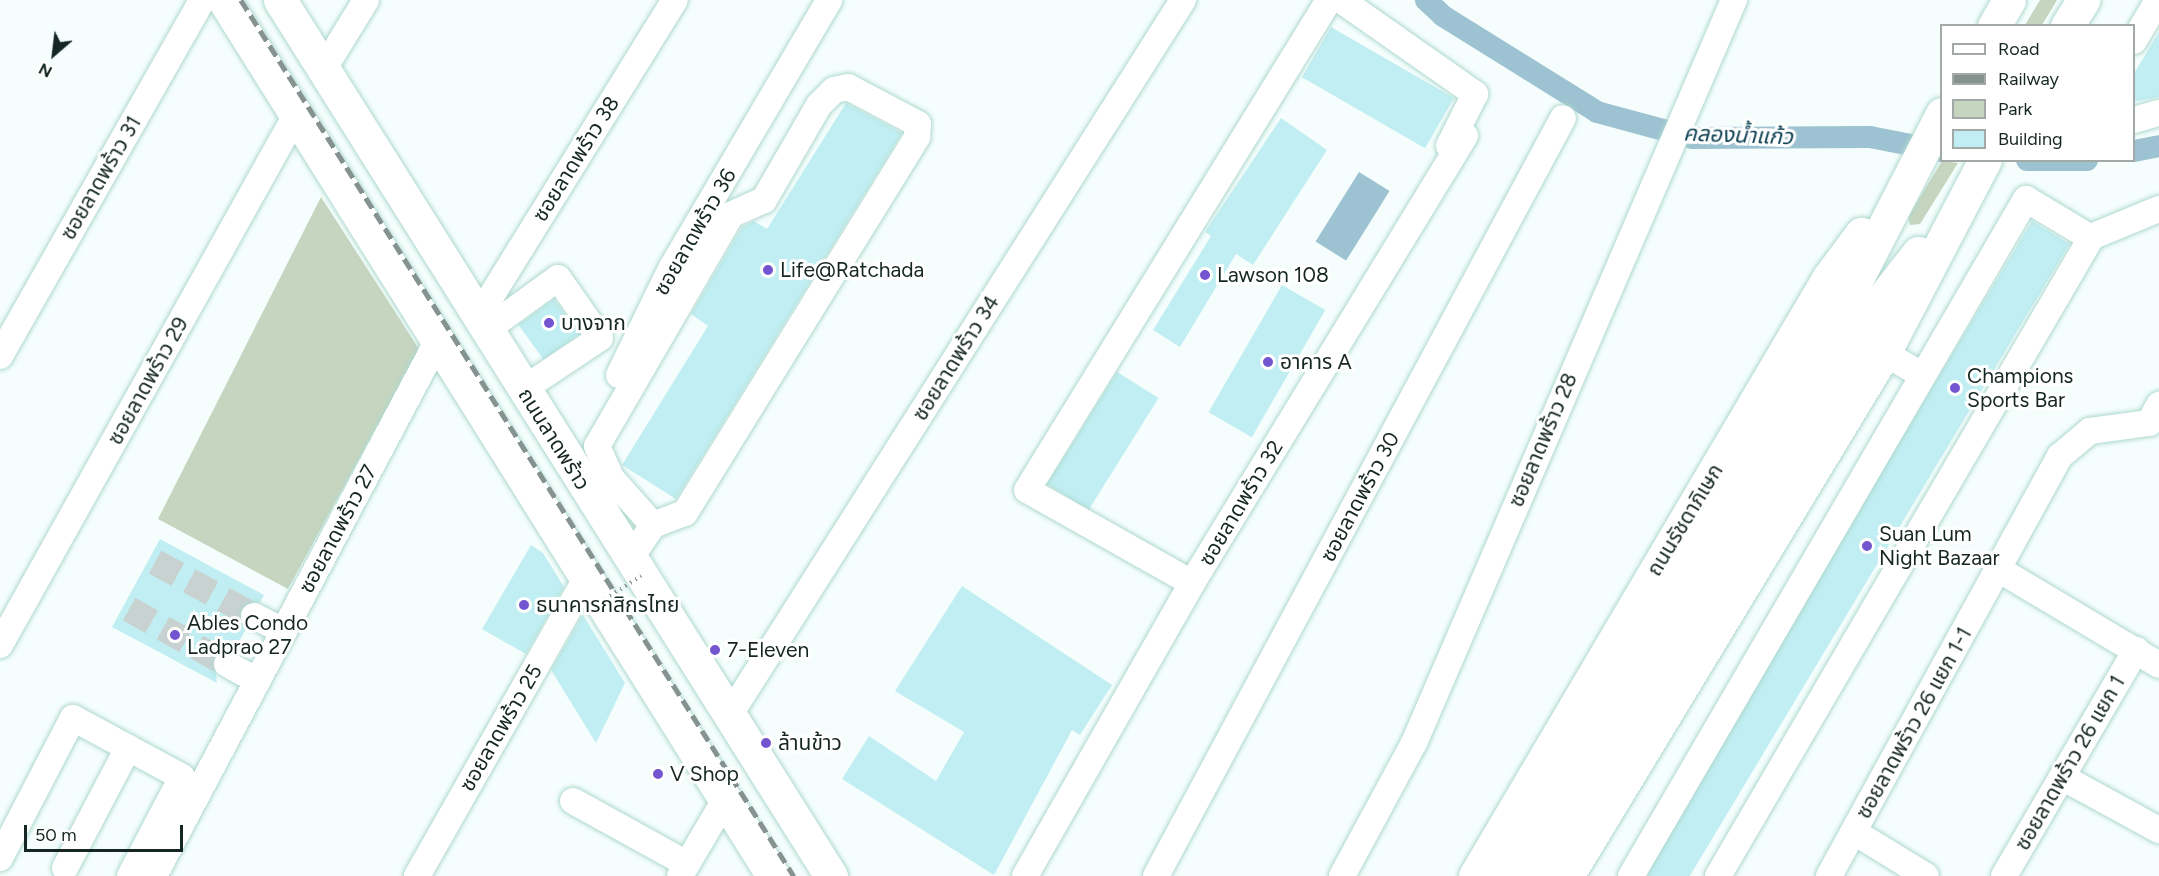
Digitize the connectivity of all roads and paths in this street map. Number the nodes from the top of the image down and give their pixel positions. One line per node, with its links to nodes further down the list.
1 (202, 0): 32 (street, ซอยลาดพร้าว 31)
2 (224, 0): 19 (main road)
3 (280, 0): 17 (main road, ถนนลาดพร้าว)
4 (366, 0): 17 (street)
5 (675, 0): 29 (street, ซอยลาดพร้าว 38)
6 (829, 0): 37 (street, ซอยลาดพร้าว 36)
7 (1183, 0): 50 (street, ซอยลาดพร้าว 34)
8 (1329, 0): 41 (street)
9 (1341, 0): 41 (street)
10 (1734, 0): 67 (street, ซอยลาดพร้าว 28)
11 (2009, 0): 14 (main road)
12 (2083, 0): 15 (main road)
13 (2158, 0): 16 (street)
14 (1995, 24)
15 (2068, 24)
16 (2135, 38)
17 (323, 70): 29 (main road, ถนนลาดพร้าว)
18 (2159, 113): 21 (street)
19 (296, 116): 30 (main road); 45 (street, ซอยลาดพร้าว 29)
20 (1563, 118): 66 (street, ซอยลาดพร้าว 30)
21 (2135, 119)
22 (1938, 120): 25 (main road, ถนนรัชดาภิเษก)
23 (1465, 136): 41 (street, ซอยลาดพร้าว 32)
24 (1984, 162): 26 (main road, ถนนรัชดาภิเษก)
25 (1912, 165): 36 (main road, ถนนรัชดาภิเษก); 68 (main road, ถนนรัชดาภิเษก)
26 (1964, 195): 31 (main road, ถนนรัชดาภิเษก); 36 (main road, ถนนรัชดาภิเษก)
27 (2159, 209): 28 (street)
28 (2091, 237): 33 (street); 73 (street)
29 (481, 325): 34 (main road, ถนนลาดพร้าว); 34 (street)
30 (438, 340): 42 (main road); 44 (street, ซอยลาดพร้าว 27)
31 (1884, 353): 33 (street); 71 (main road, ถนนรัชดาภิเษก)
32 (0, 356)
33 (1922, 375): 72 (street)
34 (522, 390): 37 (main road, ถนนลาดพร้าว)
35 (2159, 405): 40 (street, ซอยลาดพร้าว 26 แยก 1-1)
36 (1768, 456): 69 (main road, ถนนรัชดาภิเษก); 70 (main road, ถนนรัชดาภิเษก)
37 (573, 470): 39 (main road, ถนนลาดพร้าว)
38 (653, 525): 38 (street); 39 (street)
39 (635, 568): 42 (path, bridge); 50 (main road, ถนนลาดพร้าว)
40 (1998, 568): 46 (street); 56 (street, ซอยลาดพร้าว 26 แยก 1-1)
41 (1187, 580): 65 (street, ซอยลาดพร้าว 32)
42 (588, 594): 53 (main road); 62 (street, ซอยลาดพร้าว 25)
43 (254, 616): 44 (street)
44 (284, 632): 49 (street, ซอยลาดพร้าว 27)
45 (0, 645)
46 (2136, 650): 48 (street); 52 (street, ซอยลาดพร้าว 26 แยก 1)
47 (227, 663): 49 (street)
48 (2159, 665)
49 (258, 681): 61 (street, ซอยลาดพร้าว 27)
50 (729, 716): 64 (main road, ถนนลาดพร้าว)
51 (128, 748): 57 (street); 58 (street); 60 (street)
52 (2062, 777): 55 (street); 76 (street, ซอยลาดพร้าว 26 แยก 1)
53 (724, 800): 59 (street); 63 (main road)
54 (573, 801): 59 (street)
55 (2159, 830)
56 (1854, 832): 74 (street, ซอยลาดพร้าว 26 แยก 1-1); 75 (street)
57 (0, 858)
58 (65, 868)
59 (684, 870)
60 (130, 876)
61 (154, 876)
62 (417, 876)
63 (773, 876)
64 (831, 876)
65 (1025, 876)
66 (1156, 876)
67 (1342, 876)
68 (1475, 876)
69 (1501, 876)
70 (1533, 876)
71 (1567, 876)
72 (1631, 876)
73 (1718, 876)
74 (1829, 876)
75 (1926, 876)
76 (2004, 876)

